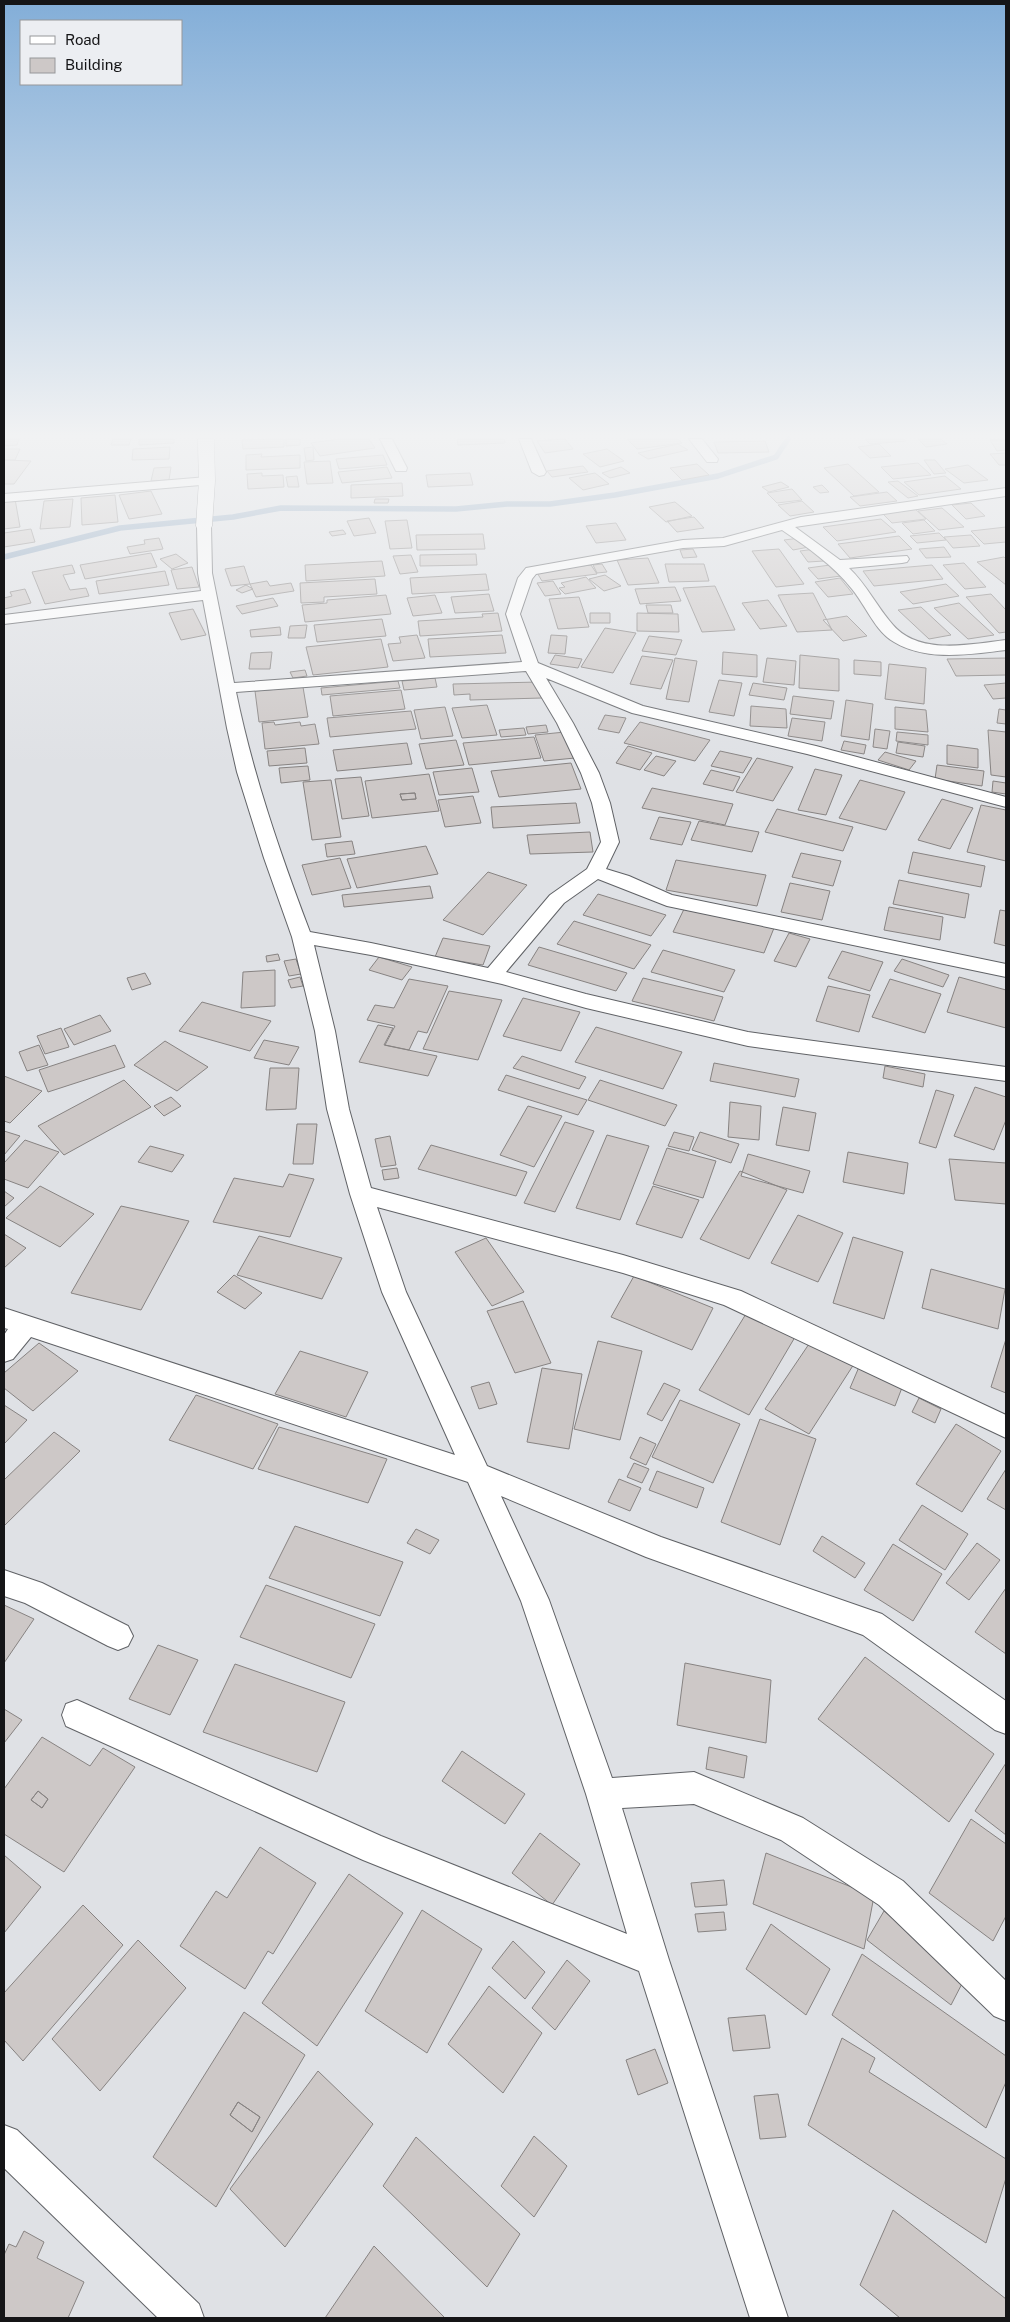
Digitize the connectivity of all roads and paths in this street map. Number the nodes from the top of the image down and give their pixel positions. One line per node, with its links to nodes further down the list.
1 (205, 547): 6 (street)
2 (661, 547): 9 (street)
3 (817, 547): 5 (street)
4 (902, 559): 5 (street)
5 (837, 565): 8 (street)
6 (208, 595): 7 (street); 10 (street)
7 (4, 619)
8 (1006, 644)
9 (531, 666): 10 (street); 11 (street); 12 (street)
10 (227, 688): 13 (street)
11 (1006, 802)
12 (595, 872): 14 (street); 15 (street)
13 (302, 937): 15 (street); 17 (street)
14 (1006, 972)
15 (492, 976): 16 (street)
16 (1006, 1074)
17 (361, 1194): 20 (street); 21 (street)
18 (15, 1322): 19 (street); 21 (street)
19 (4, 1352)
20 (1006, 1427)
21 (475, 1472): 25 (street); 26 (street)
22 (4, 1583): 23 (street)
23 (118, 1636)
24 (77, 1715): 27 (street)
25 (1006, 1719)
26 (602, 1794): 27 (street); 28 (street)
27 (652, 1960): 31 (street)
28 (1006, 2004)
29 (4, 2143): 30 (street)
30 (185, 2318)
31 (769, 2318)

